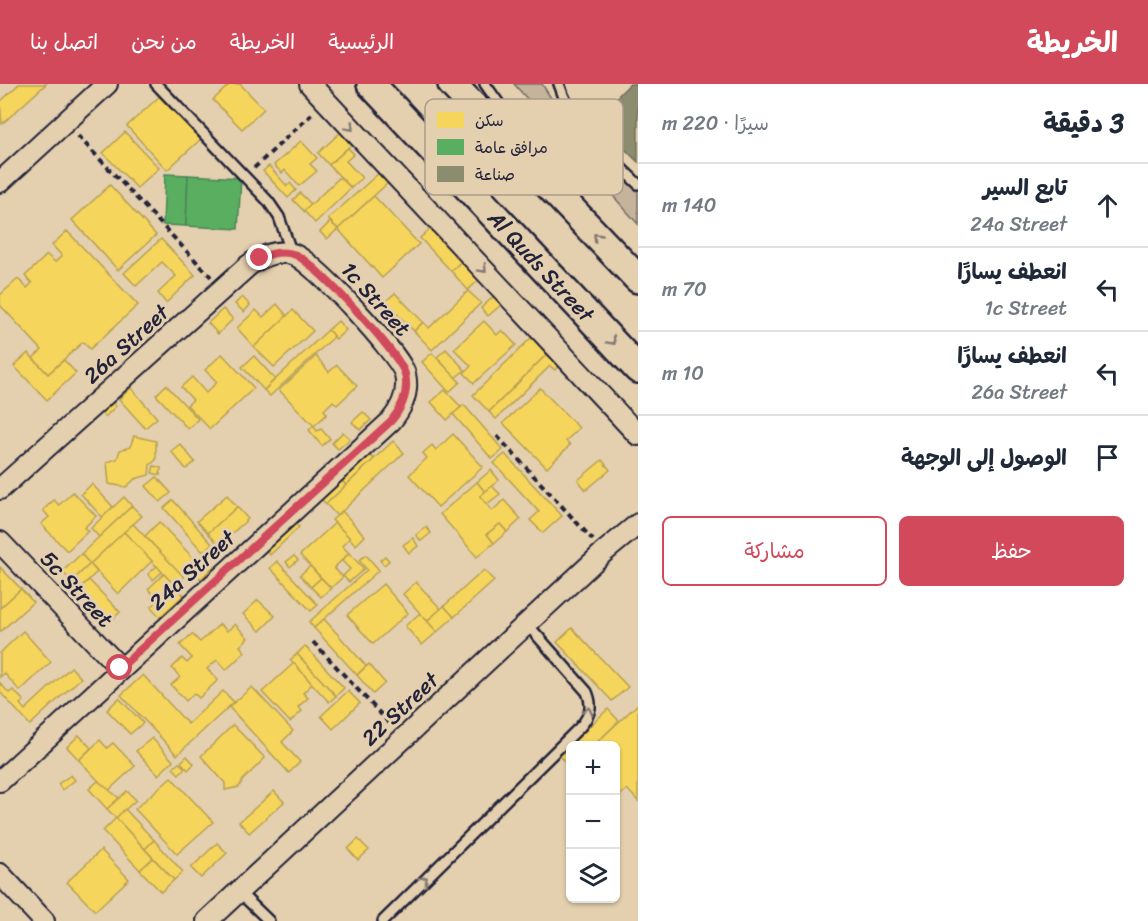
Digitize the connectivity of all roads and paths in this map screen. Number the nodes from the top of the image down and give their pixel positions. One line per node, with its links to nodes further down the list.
1 (156, 84): 15 (lane)
2 (310, 84): 11 (street)
3 (371, 84): 13 (main road, Al Quds Street, one-way to 13)
4 (452, 84): 8 (main road)
5 (485, 84): 9 (lane)
6 (559, 84): 10 (lane)
7 (100, 86): 12 (street)
8 (466, 99)
9 (498, 99)
10 (565, 99)
11 (326, 101): 15 (path); 27 (street, one-way to 27)
12 (65, 122): 16 (street); 24 (path)
13 (425, 142)
14 (623, 169): 17 (lane)
15 (245, 177): 22 (lane)
16 (0, 182)
17 (638, 184)
18 (475, 195): 25 (main road, Al Quds Street, one-way to 25)
19 (557, 195): 21 (main road)
20 (559, 195): 21 (lane)
21 (563, 201): 23 (main road, one-way to 21)
22 (292, 254): 24 (street, 26a Street); 26 (street, 1c Street)
23 (638, 279)
24 (222, 289): 29 (street, 26a Street)
25 (638, 369)
26 (406, 389): 36 (street, 24a Street)
27 (638, 435)
28 (498, 436): 33 (path)
29 (0, 489)
30 (638, 514): 31 (street, 22 Street)
31 (632, 528): 33 (street, 22 Street)
32 (0, 542): 36 (street, 5c Street)
33 (604, 552): 34 (street, 22 Street)
34 (527, 624): 37 (street, 22 Street); 44 (lane, one-way to 34)
35 (313, 642): 37 (path)
36 (120, 668): 38 (street, 24a Street)
37 (404, 738): 40 (street, 22 Street)
38 (0, 781)
39 (0, 874): 41 (street)
40 (239, 892): 42 (street, 22 Street); 43 (lane)
41 (44, 921)
42 (207, 921)
43 (269, 921)
44 (382, 921)

